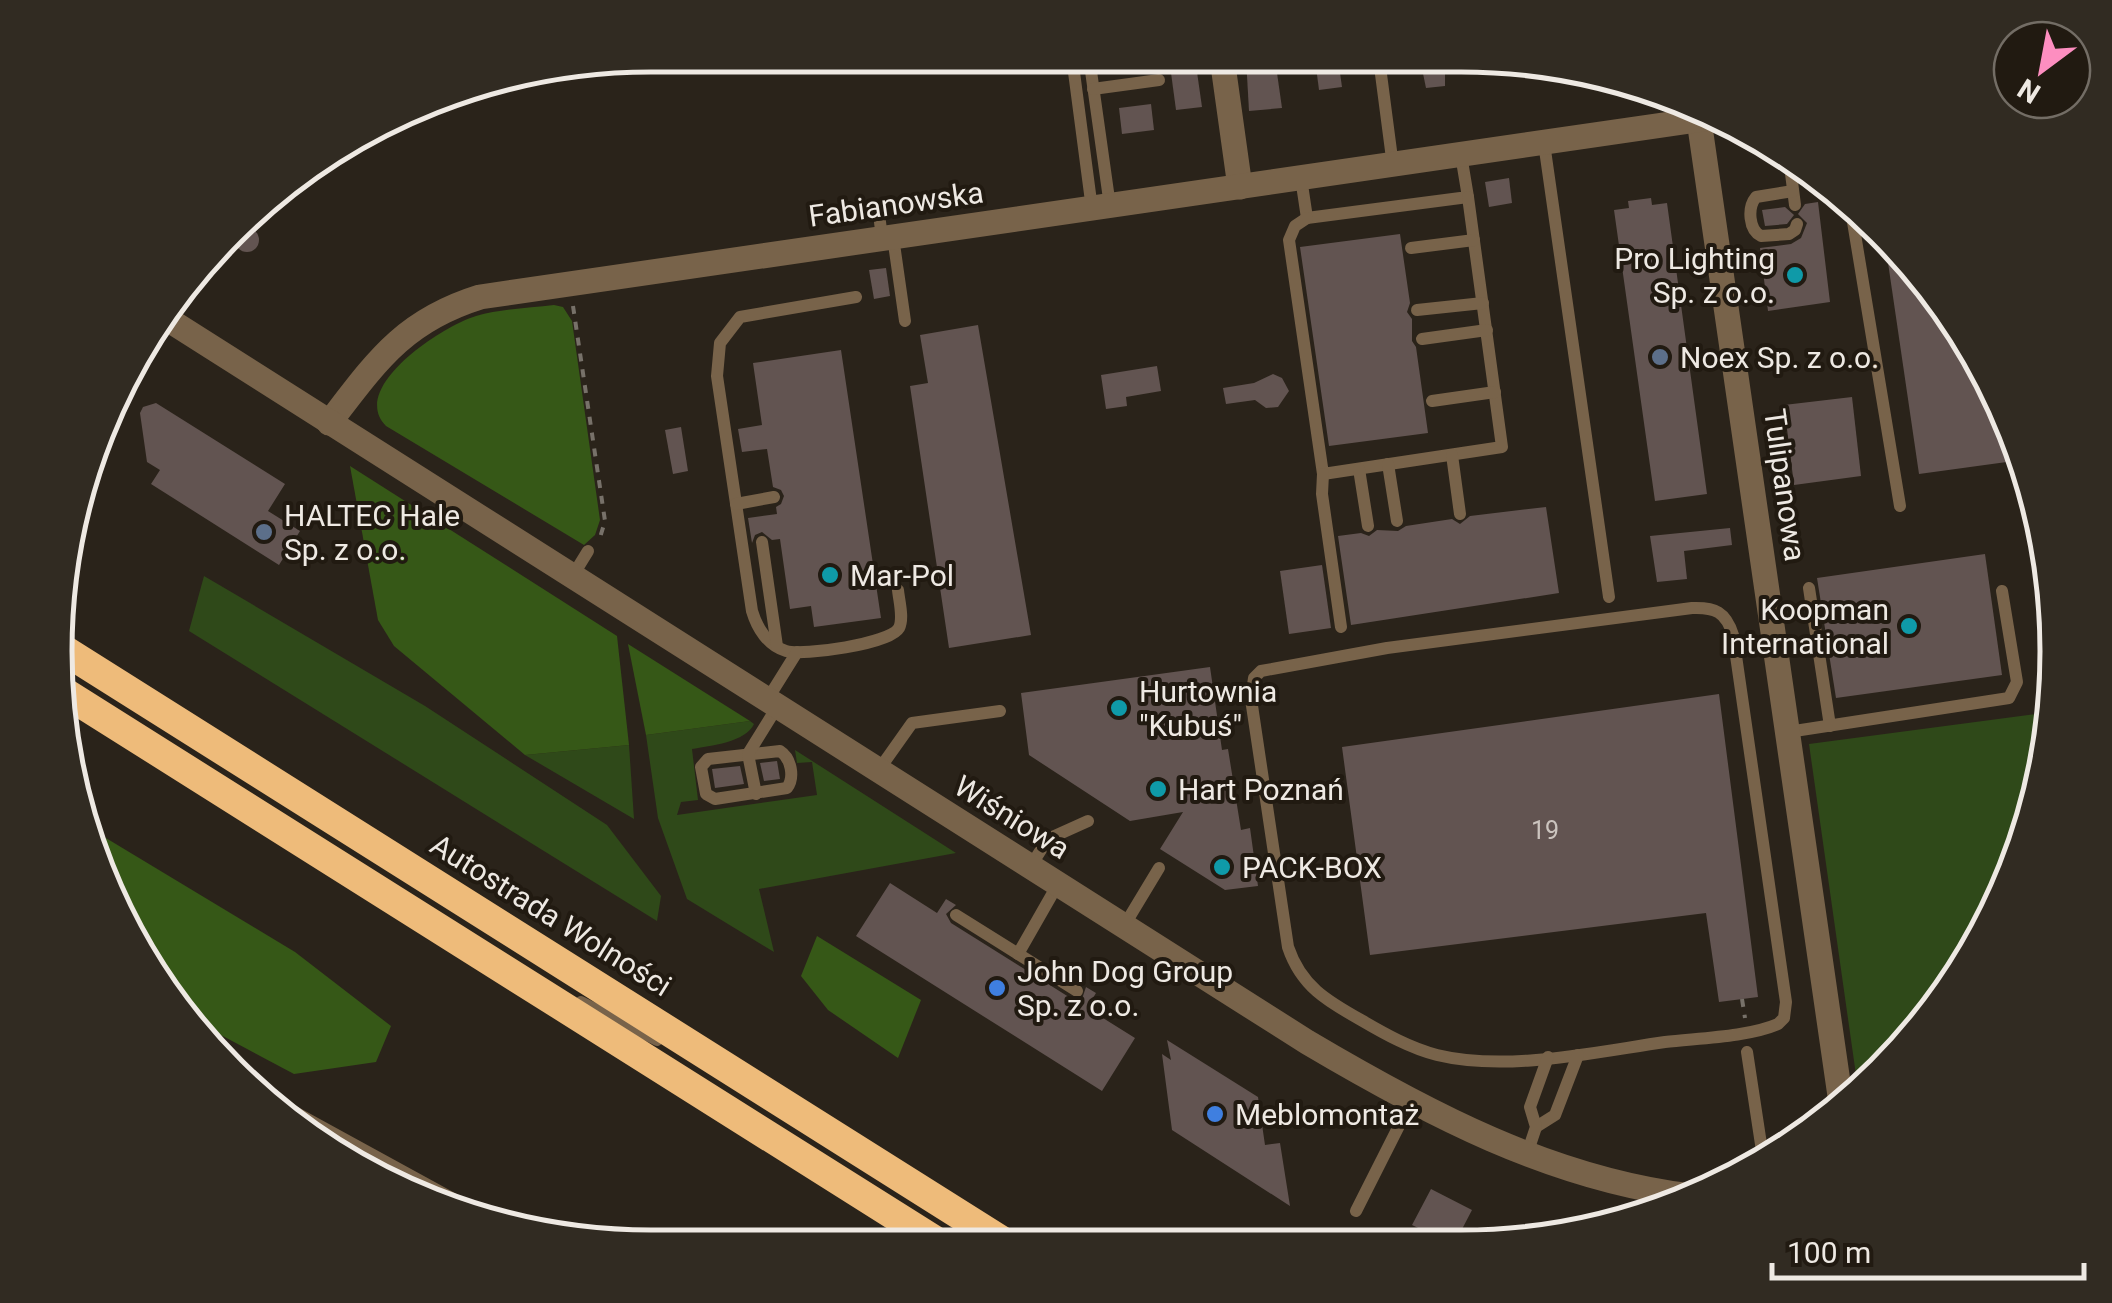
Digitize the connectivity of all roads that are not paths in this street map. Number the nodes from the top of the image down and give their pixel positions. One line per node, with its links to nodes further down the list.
1 (1075, 73): 16 (lane)
2 (1090, 73): 6 (lane)
3 (1224, 73): 14 (street)
4 (1381, 73): 11 (lane)
5 (1159, 80): 6 (lane)
6 (1093, 89): 16 (lane)
7 (1689, 120): 9 (street, Fabianowska)
8 (1710, 129): 58 (street, Tulipanowa)
9 (1544, 143): 10 (street, Fabianowska); 49 (lane)
10 (1461, 155): 11 (street, Fabianowska); 15 (lane)
11 (1393, 166): 13 (street, Fabianowska)
12 (1791, 177): 18 (lane)
13 (1301, 178): 14 (street, Fabianowska); 17 (lane)
14 (1240, 187): 16 (street, Fabianowska)
15 (1468, 197): 17 (lane); 21 (lane)
16 (1101, 208): 20 (street, Fabianowska)
17 (1307, 218): 36 (lane)
18 (1797, 224)
19 (1855, 228): 39 (lane)
20 (885, 230): 26 (lane); 32 (street, Fabianowska)
21 (1474, 240): 22 (lane); 24 (lane)
22 (1410, 248)
23 (856, 297): 38 (lane)
24 (1483, 303): 25 (lane); 28 (lane)
25 (1417, 310)
26 (904, 321)
27 (175, 323): 32 (street)
28 (1486, 330): 29 (lane); 30 (lane)
29 (1422, 338)
30 (1495, 392): 31 (lane); 33 (lane)
31 (1432, 401)
32 (329, 423): 45 (street, Wiśniowa)
33 (1452, 455): 34 (lane); 40 (lane)
34 (1388, 464): 35 (lane); 41 (lane)
35 (1359, 469): 36 (lane); 42 (lane)
36 (1323, 474): 50 (lane)
37 (774, 497): 38 (lane)
38 (736, 504): 51 (lane)
39 (1900, 506)
40 (1460, 514)
41 (1397, 521)
42 (1368, 526)
43 (762, 542): 51 (lane)
44 (588, 551): 45 (lane)
45 (572, 577): 55 (street, Wiśniowa)
46 (1809, 588): 57 (lane)
47 (898, 590): 52 (lane)
48 (2002, 590): 57 (lane)
49 (1609, 598)
50 (1341, 627)
51 (777, 646): 52 (lane)
52 (797, 652): 55 (lane)
53 (72, 655): 66 (highway, Autostrada Wolności)
54 (75, 699): 69 (highway)
55 (772, 704): 59 (lane); 60 (street, Wiśniowa)
56 (1000, 711): 60 (lane)
57 (1830, 726): 58 (lane)
58 (1788, 732): 76 (street, Tulipanowa)
59 (748, 754): 61 (lane); 61 (lane); 61 (lane)
60 (878, 771): 63 (street, Wiśniowa)
61 (756, 794)
62 (1088, 821): 63 (lane)
63 (1030, 866): 65 (street, Wiśniowa)
64 (1159, 868): 68 (lane)
65 (1058, 884): 68 (street, Wiśniowa); 70 (lane)
66 (481, 912): 72 (lane); 77 (highway, Autostrada Wolności)
67 (956, 915): 70 (lane)
68 (1124, 926): 78 (street, Wiśniowa)
69 (460, 942): 72 (lane); 80 (highway)
70 (1018, 954): 71 (lane)
71 (1077, 991)
72 (621, 1022): 77 (lane); 80 (lane)
73 (1748, 1052): 81 (lane)
74 (1578, 1055): 75 (lane); 75 (lane); 79 (lane)
75 (1548, 1057): 79 (lane)
76 (1839, 1089)
77 (780, 1101): 86 (highway, Autostrada Wolności)
78 (1411, 1102): 82 (street, Wiśniowa); 84 (lane)
79 (1536, 1127): 82 (lane)
80 (760, 1131): 85 (highway)
81 (1761, 1146)
82 (1527, 1154): 83 (street, Wiśniowa)
83 (1667, 1192)
84 (1356, 1212)
85 (918, 1230)
86 (984, 1230)

